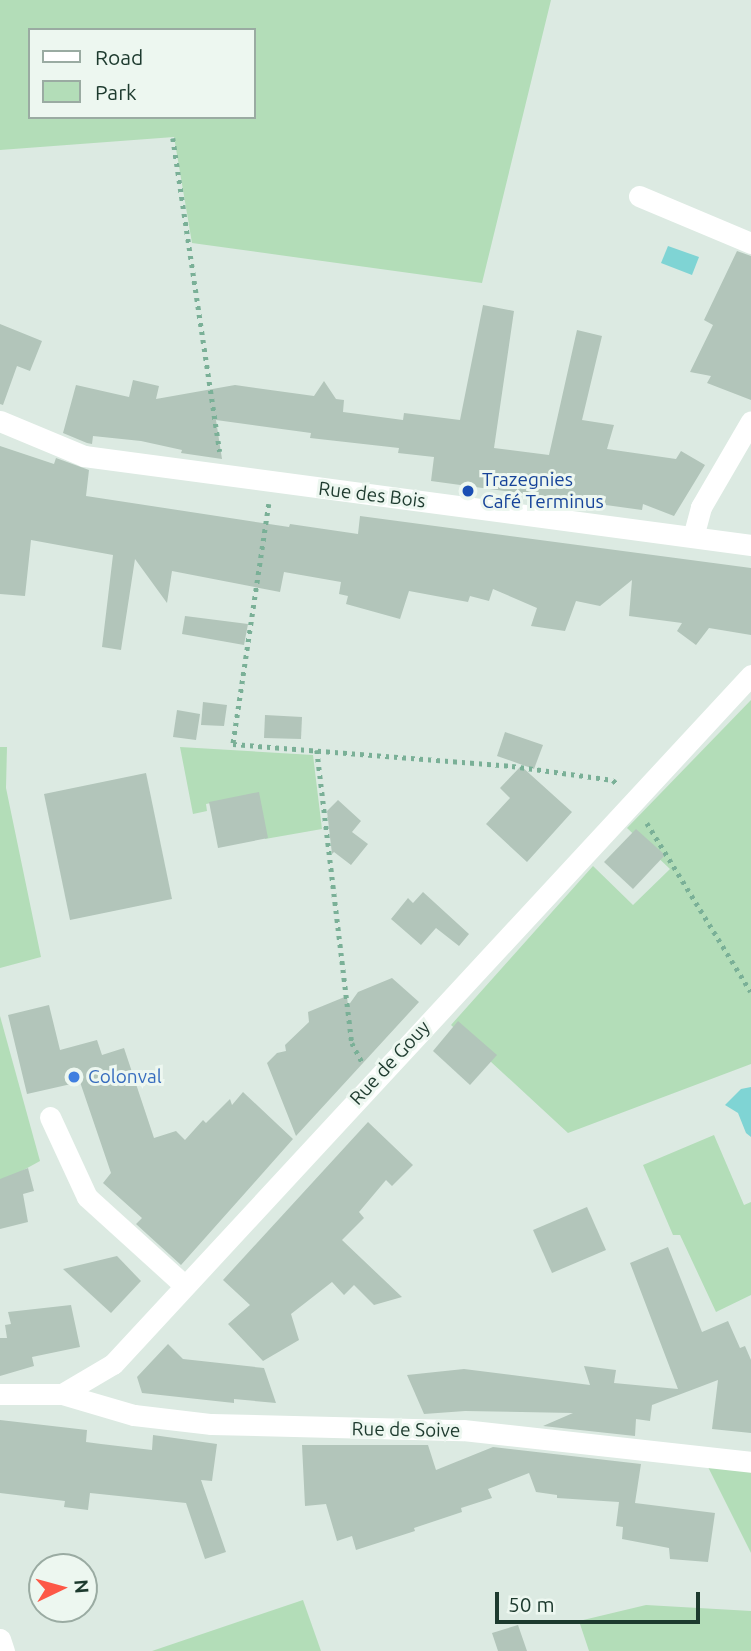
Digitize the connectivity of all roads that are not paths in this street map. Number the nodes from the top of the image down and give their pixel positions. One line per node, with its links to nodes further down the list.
1 (639, 196): 2 (street)
2 (751, 243)
3 (0, 421): 5 (street, Rue des Bois)
4 (751, 421): 5 (street)
5 (693, 537): 6 (street, Rue des Bois)
6 (751, 545)
7 (751, 675): 9 (street, Rue de Gouy)
8 (50, 1117): 9 (street)
9 (185, 1286): 11 (street, Rue de Gouy)
10 (0, 1394): 11 (street)
11 (62, 1394): 12 (street, Rue de Soive)
12 (751, 1462)
13 (0, 1639): 14 (street)
14 (4, 1651)

